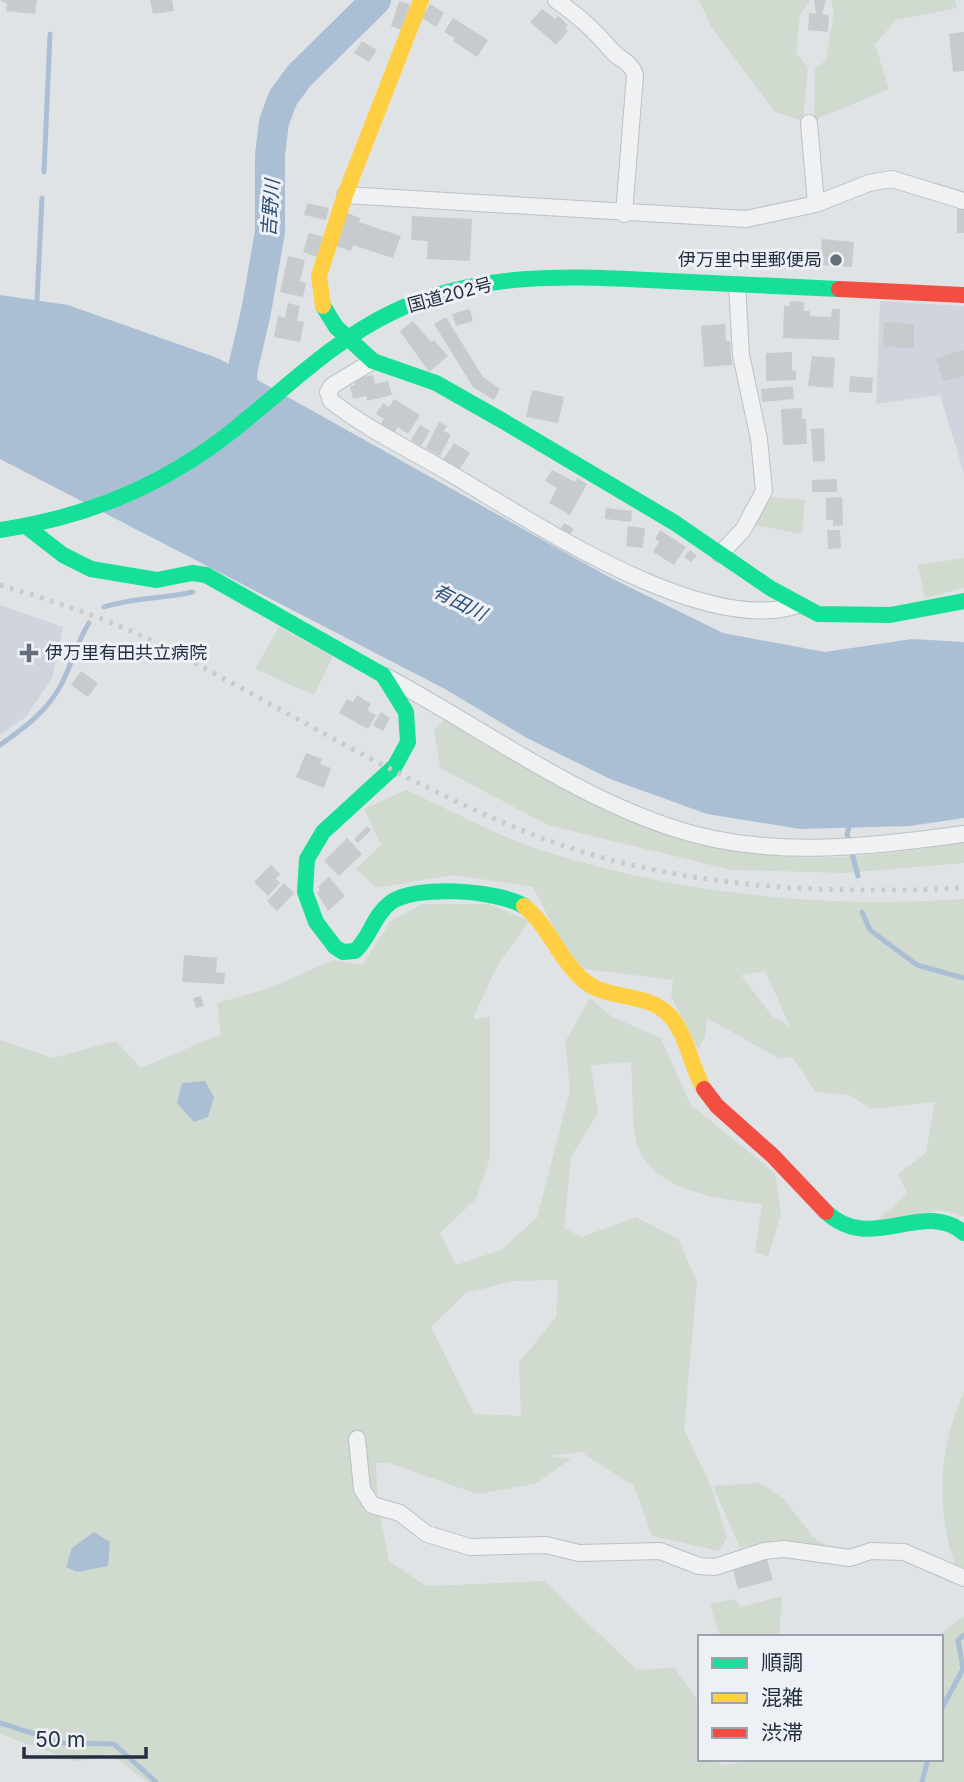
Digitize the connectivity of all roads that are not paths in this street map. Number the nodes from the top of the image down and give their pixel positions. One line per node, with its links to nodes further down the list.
1 (421, 0): 4 (main road)
2 (556, 0): 7 (street)
3 (809, 123): 6 (street)
4 (345, 195): 7 (street); 10 (main road)
5 (964, 201): 6 (street)
6 (816, 204): 7 (street)
7 (624, 214)
8 (737, 285): 9 (main road, 国道202号); 10 (main road, 国道202号); 14 (street)
9 (964, 295)
10 (348, 340): 11 (main road); 12 (main road, 国道202号)
11 (373, 361): 14 (main road); 16 (street)
12 (27, 527): 13 (main road, 国道202号); 17 (main road)
13 (0, 530)
14 (720, 554): 16 (main road)
15 (964, 601): 16 (main road)
16 (798, 605)
17 (383, 676): 18 (street); 19 (main road)
18 (964, 834)
19 (964, 1233)
20 (357, 1438): 21 (street)
21 (964, 1578)

